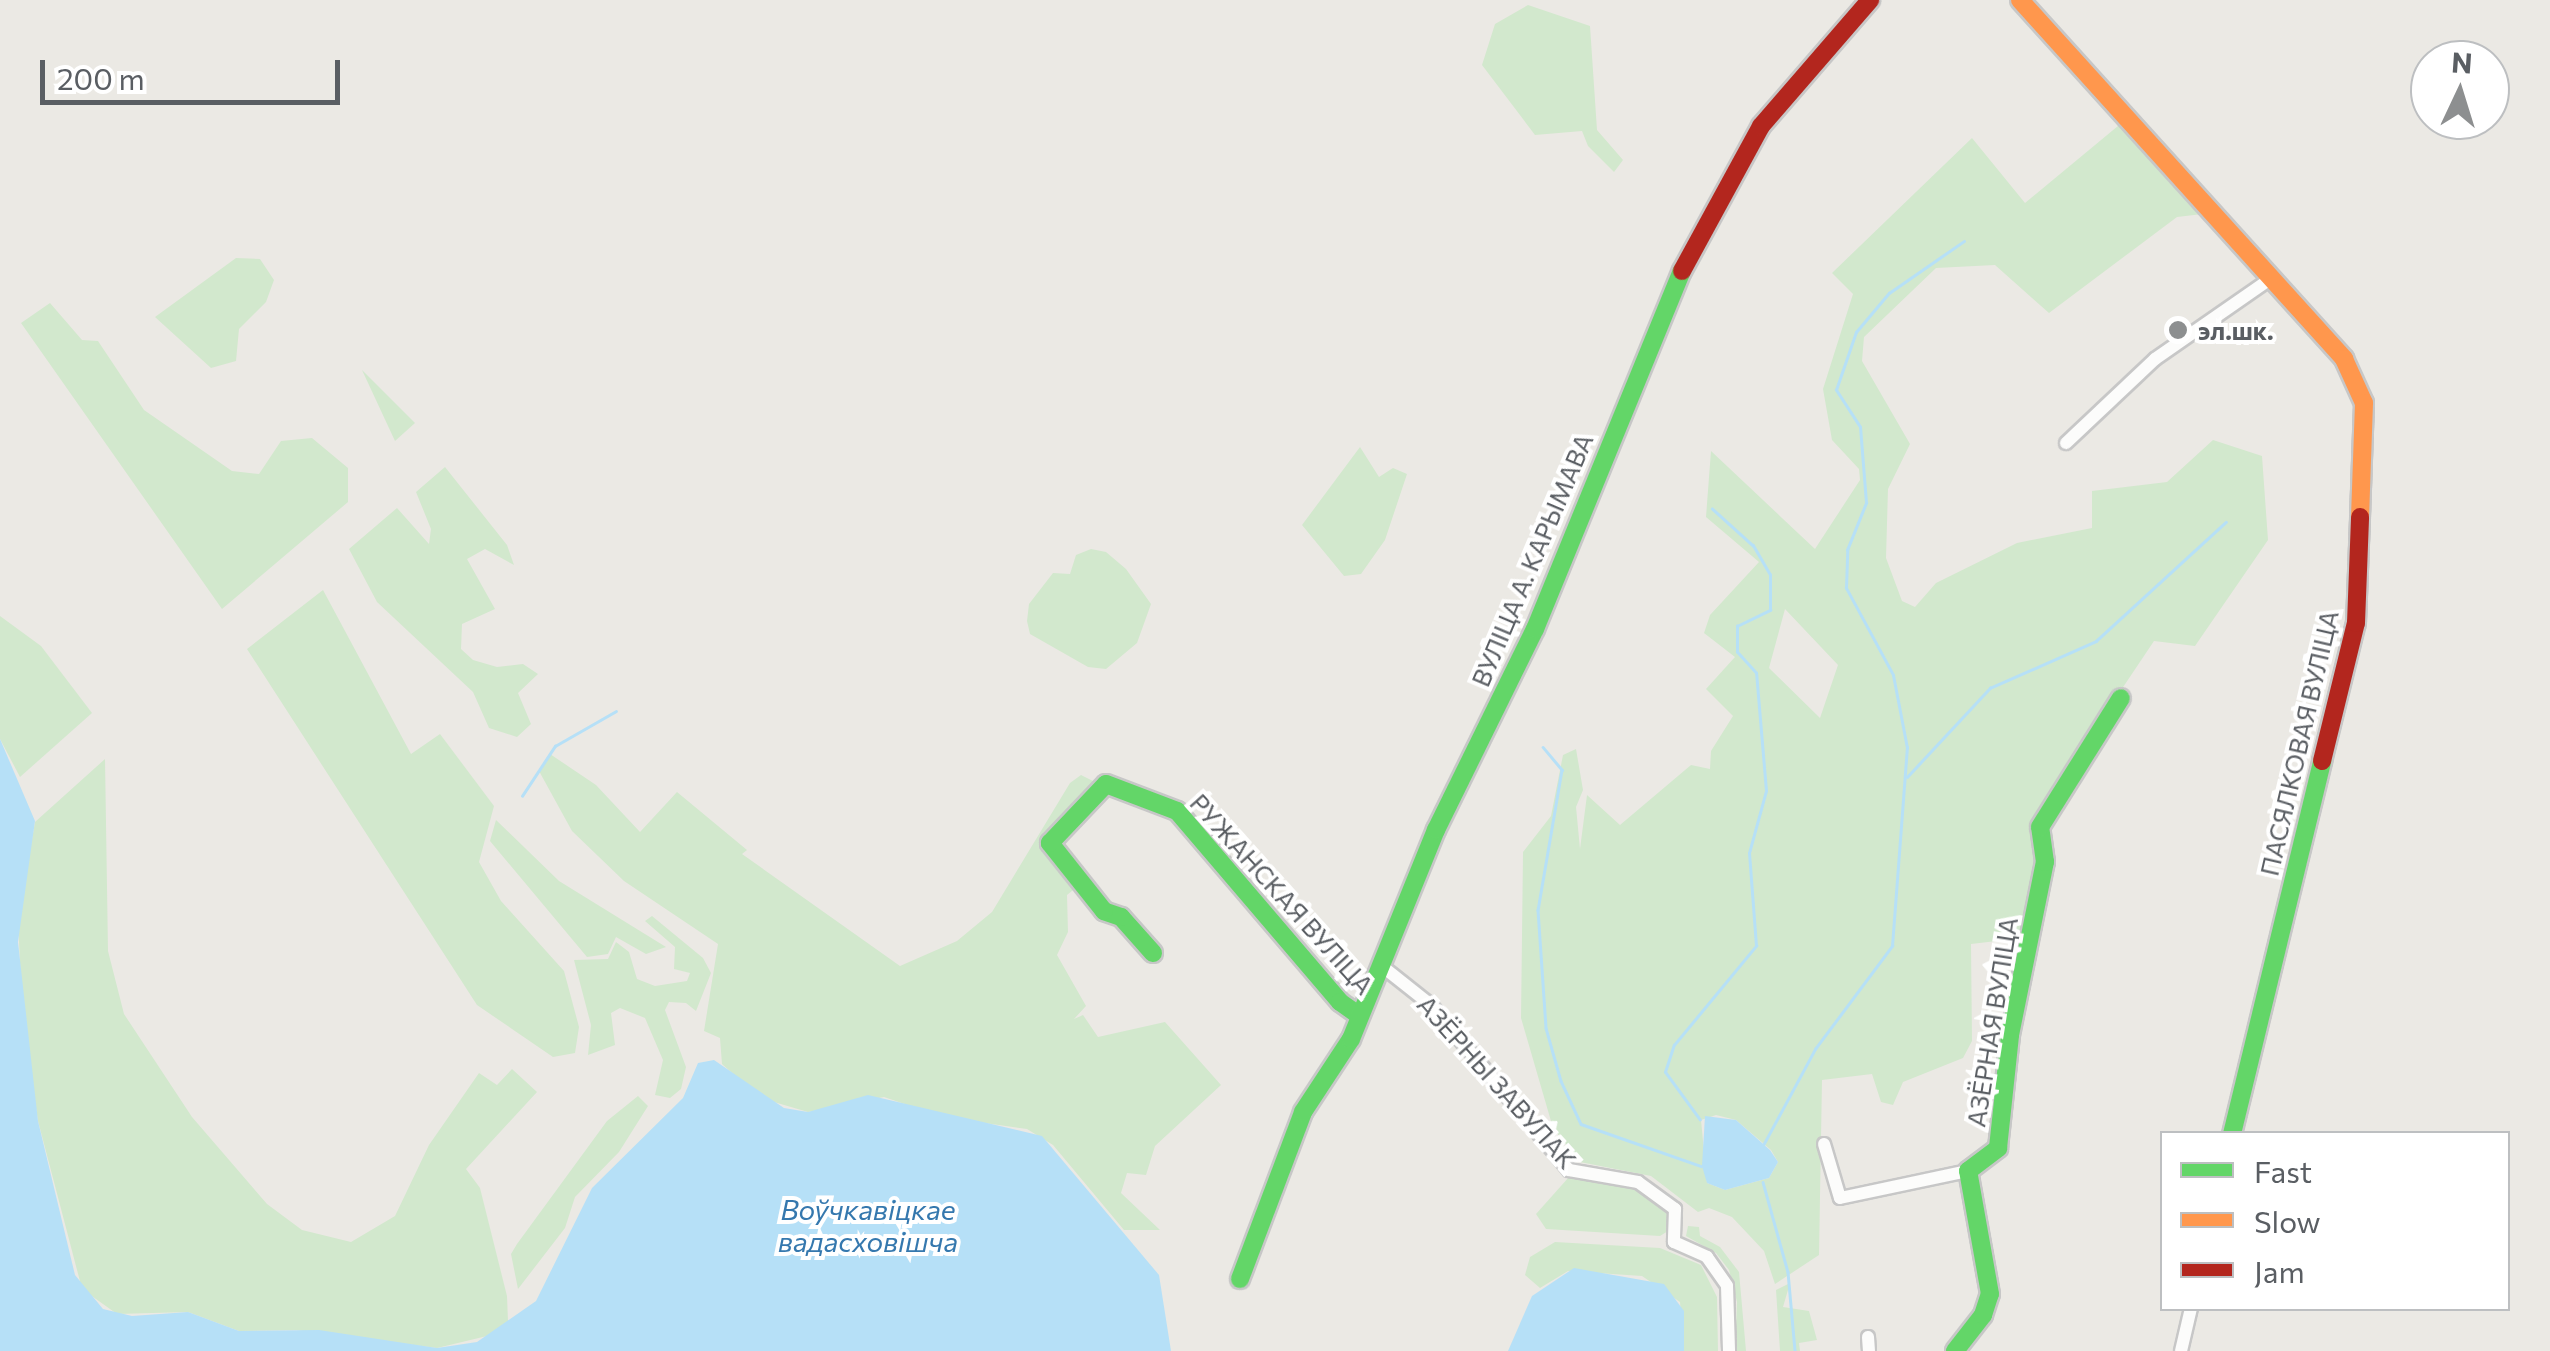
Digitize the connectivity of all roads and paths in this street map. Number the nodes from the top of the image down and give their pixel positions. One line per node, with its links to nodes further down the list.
1 (1870, 0): 7 (street, ВУЛІЦА А. КАРЫМАВА)
2 (2020, 0): 3 (street, ПАСЯЛКОВАЯ ВУЛІЦА)
3 (2270, 278): 4 (street); 9 (street, ПАСЯЛКОВАЯ ВУЛІЦА)
4 (2066, 443)
5 (2120, 698): 11 (street, АЗЁРНАЯ ВУЛІЦА)
6 (1153, 952): 8 (street, РУЖАНСКАЯ ВУЛІЦА)
7 (1383, 968): 8 (street, ВУЛІЦА А. КАРЫМАВА); 14 (street, АЗЁРНЫ ЗАВУЛАК)
8 (1360, 1016): 12 (street, ВУЛІЦА А. КАРЫМАВА)
9 (2233, 1131)
10 (1824, 1144): 11 (street)
11 (1968, 1171): 15 (street)
12 (1240, 1278)
13 (2190, 1311): 16 (street)
14 (1729, 1351)
15 (1955, 1351)
16 (2181, 1351)

